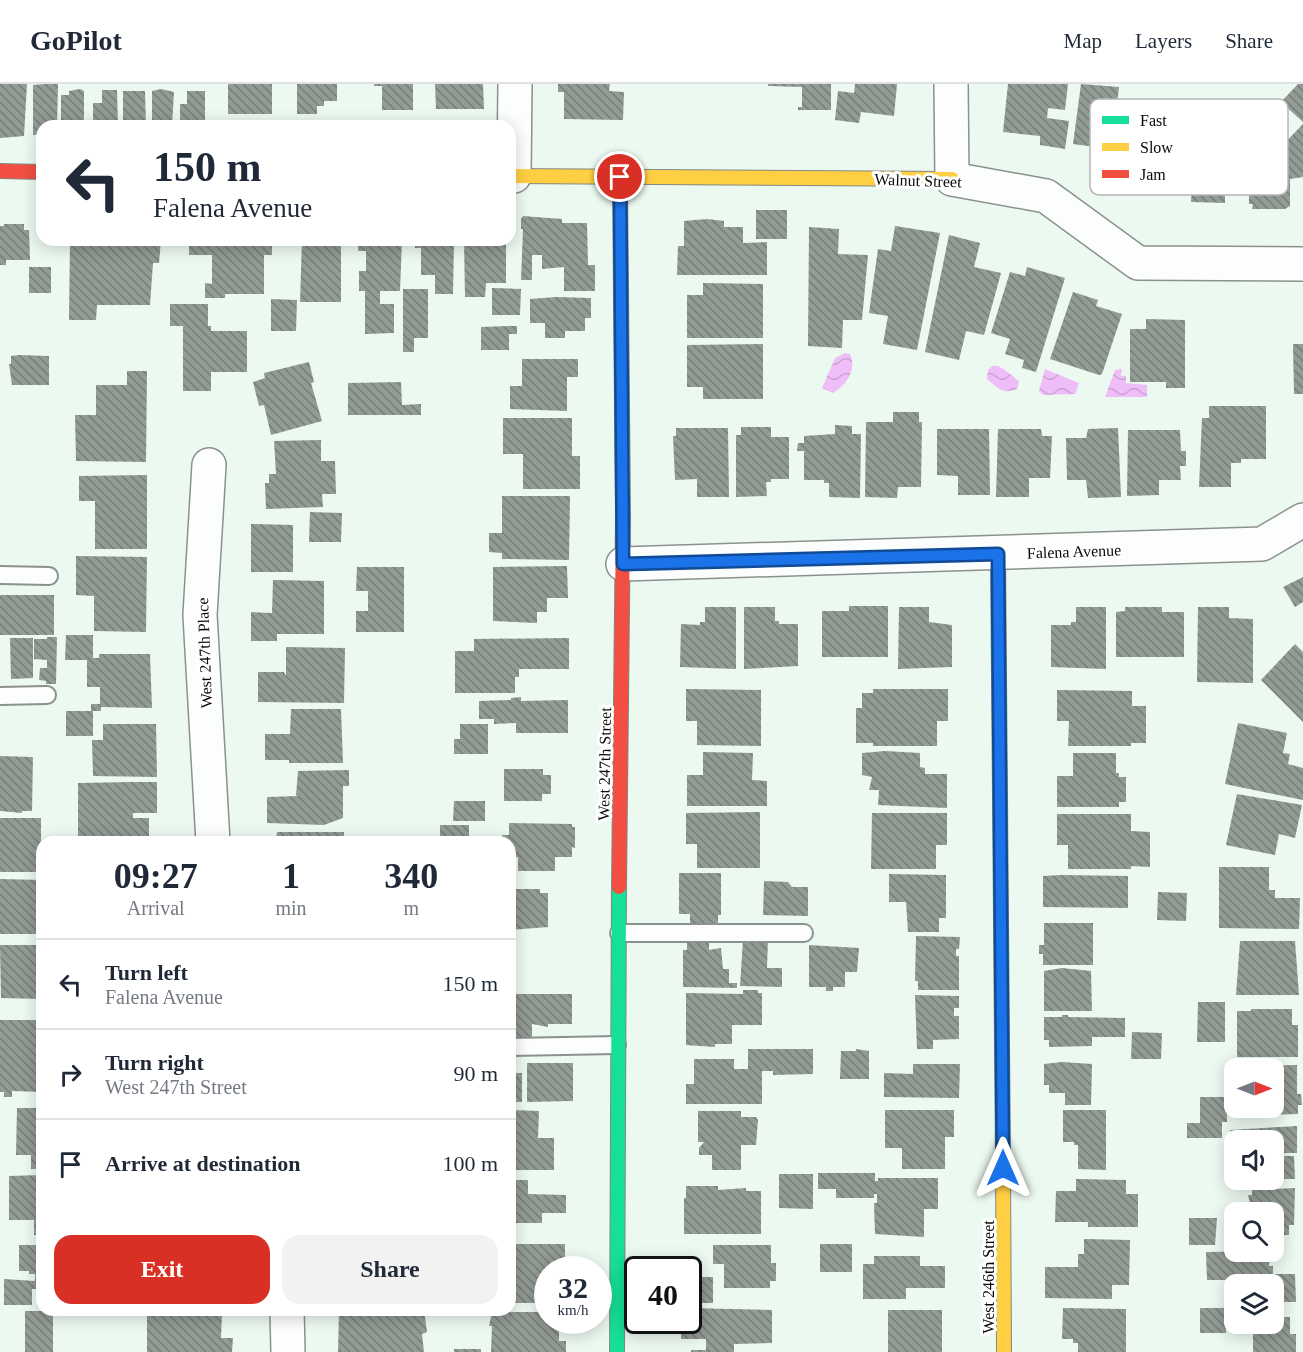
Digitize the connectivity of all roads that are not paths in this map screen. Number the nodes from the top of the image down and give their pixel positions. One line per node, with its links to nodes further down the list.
1 (515, 84): 3 (street)
2 (951, 84): 8 (street)
3 (514, 120)
4 (0, 171): 5 (street)
5 (36, 172)
6 (516, 176): 7 (street, Walnut Street)
7 (620, 177): 8 (street, Walnut Street); 13 (street, West 247th Street)
8 (952, 179): 9 (street, Walnut Street)
9 (1303, 264)
10 (209, 465): 18 (street, West 247th Place)
11 (1303, 520): 12 (street, Falena Avenue)
12 (998, 554): 13 (street, Falena Avenue); 26 (street, West 246th Street)
13 (623, 564): 19 (street, West 247th Street)
14 (0, 575): 15 (lane)
15 (49, 576)
16 (47, 695): 17 (lane)
17 (0, 696)
18 (213, 836)
19 (619, 933): 20 (lane); 21 (street, West 247th Street)
20 (804, 933)
21 (617, 1045): 22 (lane); 25 (street, West 247th Street)
22 (516, 1047)
23 (287, 1316): 24 (street)
24 (288, 1352)
25 (617, 1352)
26 (1004, 1352)

